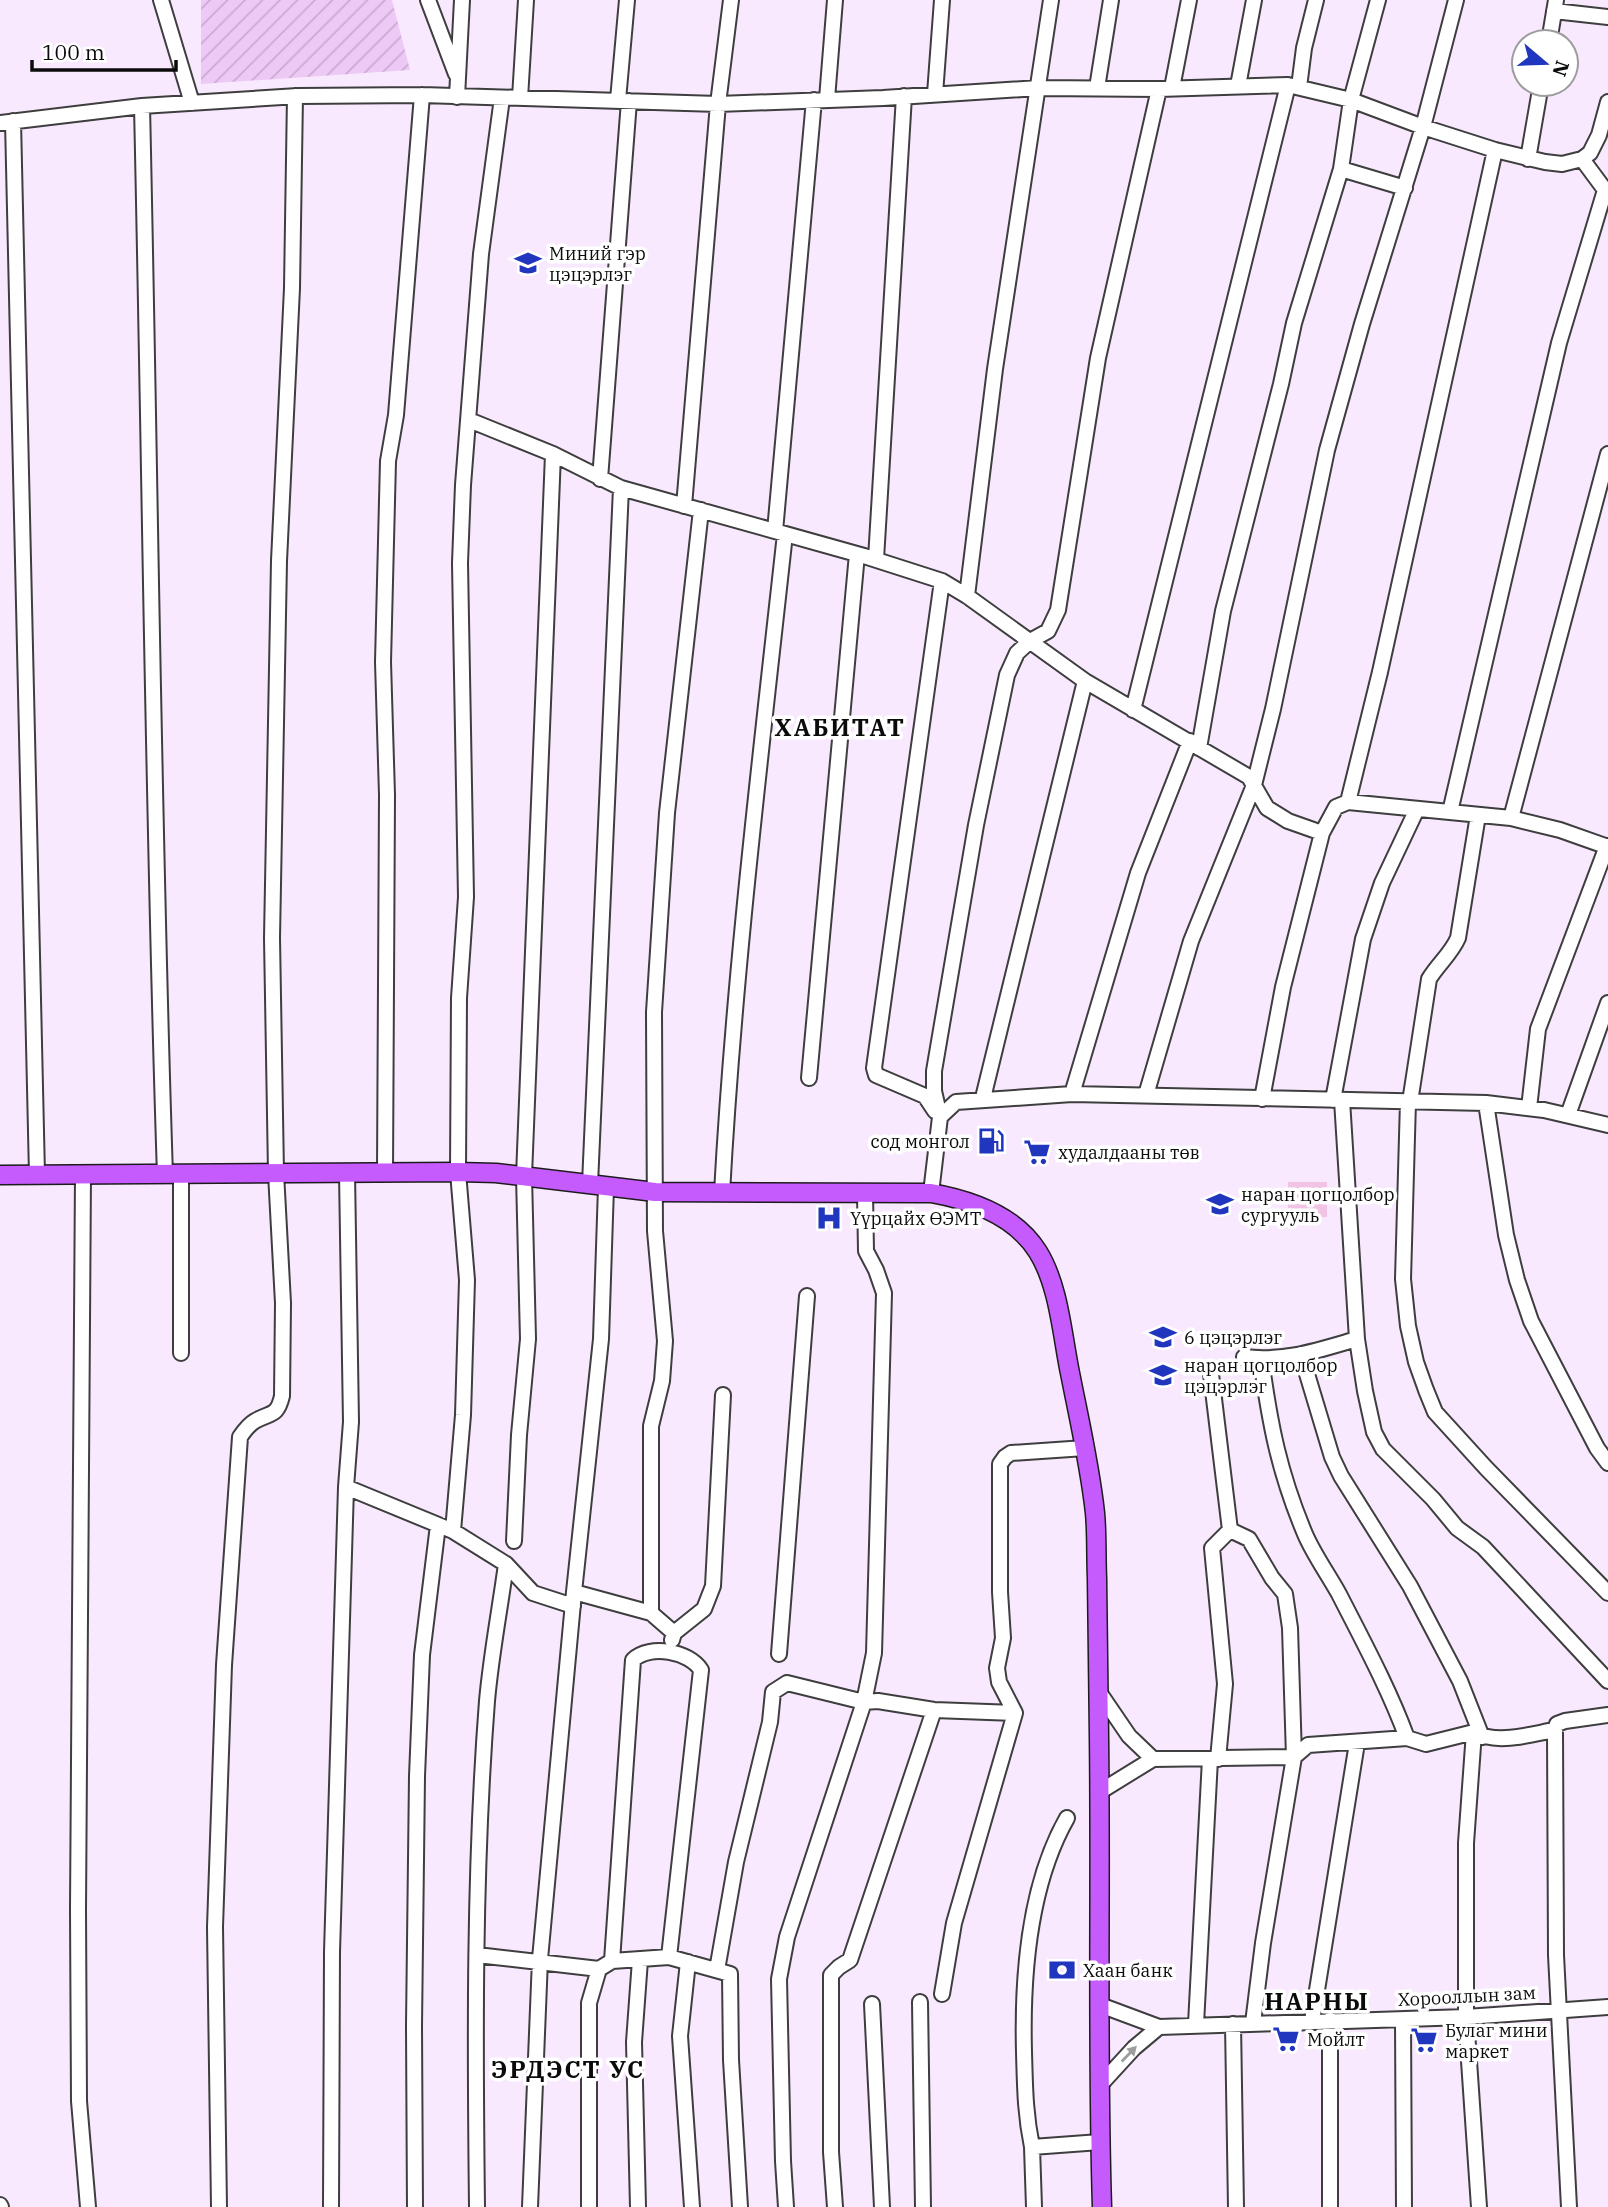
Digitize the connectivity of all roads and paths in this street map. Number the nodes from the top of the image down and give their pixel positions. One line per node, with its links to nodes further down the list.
1 (161, 0): 37 (street)
2 (429, 0): 19 (street)
3 (462, 0): 19 (street)
4 (526, 0): 32 (street)
5 (626, 0): 35 (street)
6 (731, 0): 38 (street)
7 (835, 0): 33 (street)
8 (942, 0): 25 (street)
9 (1051, 0): 22 (street)
10 (1111, 0): 23 (street)
11 (1189, 0): 24 (street)
12 (1254, 0): 20 (street)
13 (1316, 0): 21 (street)
14 (1378, 0): 34 (street)
15 (1456, 0): 41 (street)
16 (1555, 6): 17 (street); 18 (street)
17 (1608, 17)
18 (1551, 28)
19 (458, 78): 29 (street)
20 (1238, 86): 21 (street); 24 (street)
21 (1294, 86): 34 (street); 61 (street)
22 (1039, 88): 23 (street); 25 (street); 58 (street)
23 (1097, 88): 24 (street)
24 (1165, 89): 59 (street)
25 (935, 94): 28 (street)
26 (422, 95): 27 (street); 29 (street); 84 (street)
27 (295, 96): 37 (street); 86 (street)
28 (904, 96): 33 (street); 56 (street)
29 (457, 97): 30 (street)
30 (502, 98): 32 (street); 47 (street)
31 (1539, 98): 43 (street)
32 (520, 99): 35 (street)
33 (820, 100): 38 (street); 54 (street)
34 (1351, 100): 41 (street); 45 (street)
35 (623, 101): 38 (street); 50 (street)
36 (1608, 102): 44 (street)
37 (192, 103): 39 (street)
38 (718, 104): 52 (street)
39 (142, 106): 40 (street); 91 (street)
40 (6, 122): 90 (street)
41 (1423, 127): 42 (street); 46 (street)
42 (1494, 150): 43 (street); 64 (street)
43 (1528, 159): 44 (street)
44 (1582, 159): 66 (street)
45 (1341, 169): 46 (street); 62 (street)
46 (1405, 188): 63 (street)
47 (469, 420): 48 (street); 85 (street)
48 (553, 454): 50 (street); 92 (street)
49 (1608, 454): 68 (street)
50 (600, 479): 51 (street)
51 (621, 488): 52 (street); 93 (street)
52 (684, 506): 53 (street)
53 (701, 510): 54 (street); 94 (street)
54 (780, 532): 55 (street); 97 (street)
55 (857, 554): 56 (street); 72 (street)
56 (876, 559): 57 (street)
57 (942, 581): 58 (street); 82 (street)
58 (967, 596): 59 (street)
59 (1030, 641): 60 (street); 82 (street)
60 (1086, 681): 61 (street); 75 (street)
61 (1133, 710): 62 (street)
62 (1195, 745): 63 (street); 73 (street)
63 (1254, 785): 69 (street); 74 (street)
64 (1348, 802): 65 (street); 69 (street)
65 (1417, 809): 66 (street); 77 (street)
66 (1450, 812): 67 (street)
67 (1478, 815): 68 (street); 78 (street)
68 (1511, 818): 70 (street)
69 (1322, 833): 76 (street)
70 (1607, 847): 80 (street)
71 (1608, 1003): 81 (street)
72 (809, 1078)
73 (1072, 1094): 74 (street); 75 (street)
74 (1146, 1095): 76 (street)
75 (983, 1098): 82 (street)
76 (1262, 1099): 77 (street)
77 (1338, 1100): 78 (street); 99 (street)
78 (1409, 1101): 79 (street); 114 (street)
79 (1486, 1103): 80 (street); 107 (street)
80 (1529, 1108): 81 (street)
81 (1567, 1115): 83 (street)
82 (940, 1117): 96 (street)
83 (1608, 1125)
84 (385, 1172): 85 (main road); 87 (main road)
85 (457, 1172): 92 (main road); 111 (street)
86 (276, 1173): 87 (main road); 91 (main road); 160 (street)
87 (347, 1173): 108 (street)
88 (83, 1174): 90 (main road); 91 (main road); 159 (street)
89 (0, 1175): 90 (main road)
90 (37, 1175)
91 (173, 1175): 100 (street)
92 (524, 1176): 93 (main road); 112 (street)
93 (598, 1186): 94 (main road); 115 (street)
94 (655, 1192): 97 (main road); 116 (street)
95 (865, 1193): 96 (main road); 97 (main road); 122 (street)
96 (931, 1193): 106 (main road)
97 (722, 1194)
98 (807, 1296): 119 (street)
99 (1357, 1339): 101 (street); 120 (street)
100 (181, 1353)
101 (1301, 1354): 103 (street); 127 (street)
102 (1244, 1357): 103 (street)
103 (1261, 1359): 128 (street)
104 (1211, 1374): 110 (street)
105 (723, 1395): 117 (street)
106 (1085, 1448): 121 (main road); 124 (street)
107 (1608, 1463)
108 (346, 1487): 109 (street); 161 (street)
109 (438, 1525): 111 (street); 162 (street)
110 (1230, 1530): 130 (street); 132 (street)
111 (453, 1531): 113 (street)
112 (514, 1541)
113 (506, 1564): 115 (street); 135 (street)
114 (1608, 1593)
115 (573, 1599): 116 (street); 138 (street)
116 (651, 1613): 117 (street)
117 (674, 1633): 118 (street)
118 (667, 1651): 136 (street); 140 (street)
119 (779, 1654)
120 (1608, 1681)
121 (1099, 1692): 131 (street); 133 (main road)
122 (863, 1702): 123 (street); 141 (street); 169 (street)
123 (934, 1710): 124 (street); 170 (street)
124 (1015, 1713): 142 (street)
125 (1608, 1715): 126 (street)
126 (1555, 1730): 127 (street); 147 (street)
127 (1478, 1735): 128 (street); 148 (street)
128 (1407, 1738): 129 (street)
129 (1357, 1743): 130 (street); 150 (street)
130 (1294, 1757): 132 (street); 152 (street)
131 (1153, 1759): 132 (street); 133 (street)
132 (1214, 1759): 153 (street)
133 (1101, 1791): 145 (main road)
134 (1067, 1818): 158 (street)
135 (477, 1955): 138 (street); 163 (street)
136 (669, 1957): 137 (street); 139 (street)
137 (640, 1960): 140 (street); 166 (street)
138 (540, 1961): 140 (street); 164 (street)
139 (688, 1962): 141 (street); 167 (street)
140 (605, 1965): 165 (street)
141 (717, 1970): 168 (street)
142 (942, 1994)
143 (920, 2002): 172 (street)
144 (872, 2004): 171 (street)
145 (1100, 2005): 155 (street, Хорооллын зам); 156 (main road)
146 (1608, 2007): 147 (street, Хорооллын зам)
147 (1558, 2010): 148 (street, Хорооллын зам); 179 (street)
148 (1466, 2017): 149 (street, Хорооллын зам); 178 (street)
149 (1403, 2020): 151 (street, Хорооллын зам); 177 (street)
150 (1312, 2021): 151 (street, Хорооллын зам); 152 (street, Хорооллын зам)
151 (1330, 2021): 176 (street)
152 (1253, 2023): 154 (street, Хорооллын зам)
153 (1196, 2024): 154 (street, Хорооллын зам); 155 (street, Хорооллын зам)
154 (1233, 2024): 175 (street)
155 (1159, 2027): 156 (street, one-way to 155)
156 (1101, 2084): 157 (main road)
157 (1100, 2142): 158 (street); 174 (main road)
158 (1032, 2147): 173 (street)
159 (88, 2207)
160 (219, 2207)
161 (331, 2207)
162 (415, 2207)
163 (477, 2207)
164 (530, 2207)
165 (589, 2207)
166 (638, 2207)
167 (692, 2207)
168 (740, 2207)
169 (786, 2207)
170 (835, 2207)
171 (882, 2207)
172 (923, 2207)
173 (1034, 2207)
174 (1102, 2207)
175 (1236, 2207)
176 (1330, 2207)
177 (1404, 2207)
178 (1479, 2207)
179 (1569, 2207)

